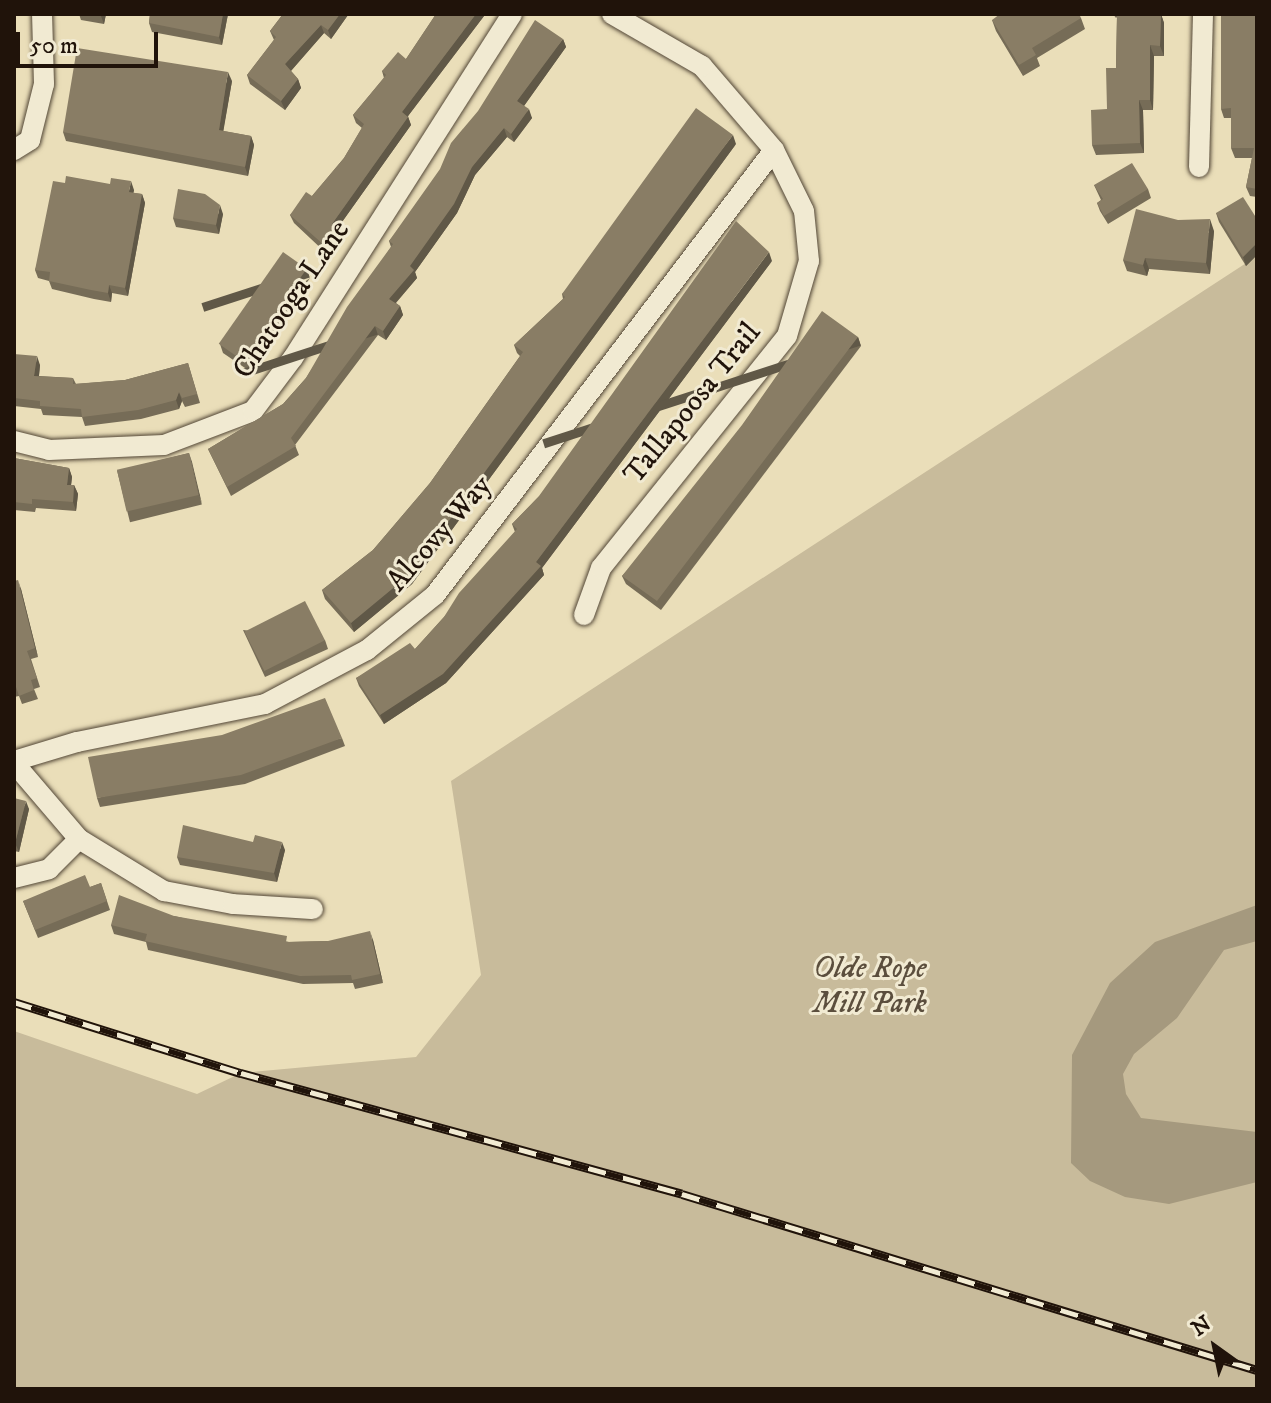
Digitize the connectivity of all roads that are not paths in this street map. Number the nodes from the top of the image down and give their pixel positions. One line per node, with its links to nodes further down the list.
1 (42, 14): 5 (street)
2 (512, 14): 8 (street, Chatooga Lane)
3 (612, 14): 6 (street, Tallapoosa Trail)
4 (1203, 14): 7 (street)
5 (14, 150)
6 (774, 150): 9 (street, Tallapoosa Trail); 10 (street, Alcovy Way)
7 (1199, 167)
8 (14, 441)
9 (584, 615)
10 (14, 762): 11 (street)
11 (79, 839): 12 (street); 13 (street)
12 (14, 878)
13 (313, 909)

